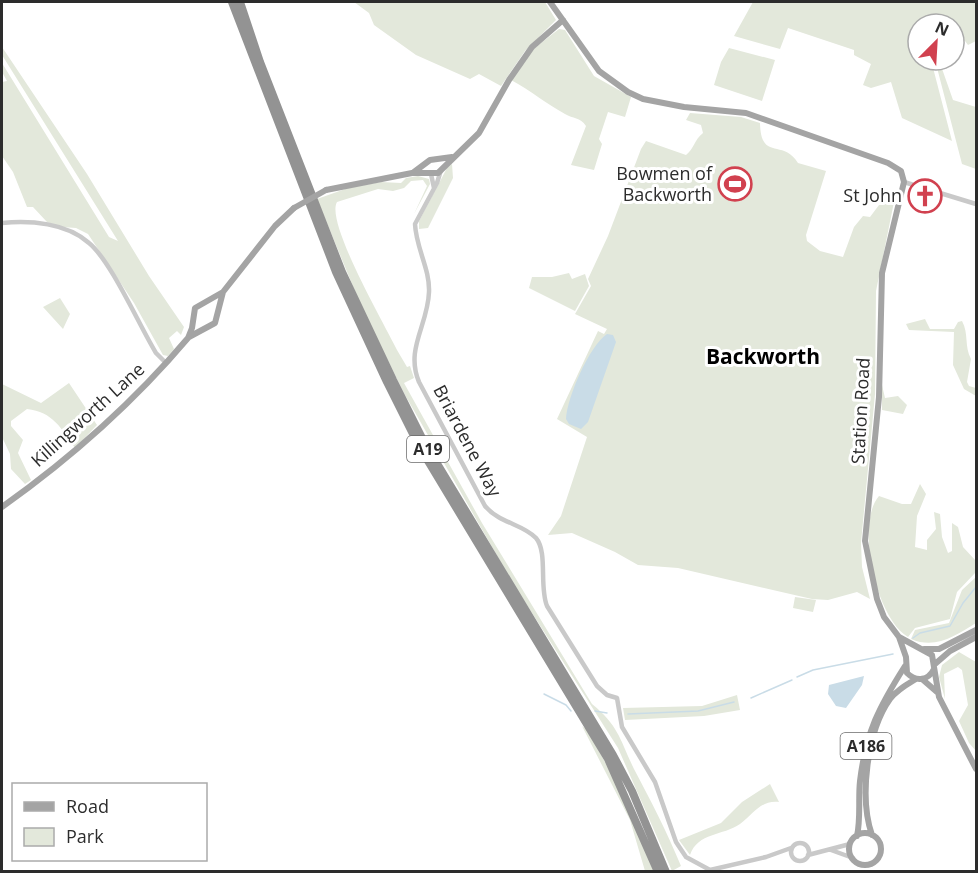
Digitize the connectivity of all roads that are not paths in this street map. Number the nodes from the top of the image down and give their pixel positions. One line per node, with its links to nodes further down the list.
1 (232, 2): 45 (highway, A19)
2 (240, 2): 46 (highway, A19)
3 (550, 2): 4 (main road)
4 (563, 20): 5 (main road); 11 (main road)
5 (453, 157): 6 (main road); 8 (main road)
6 (434, 159): 7 (main road); 8 (main road)
7 (426, 163): 9 (main road); 10 (main road)
8 (441, 170): 10 (main road); 12 (street, Briardene Way)
9 (412, 173): 10 (main road); 15 (main road, bridge)
10 (430, 174): 12 (street)
11 (904, 182): 13 (street); 24 (main road, Station Road)
12 (434, 188): 40 (street, Briardene Way)
13 (976, 204)
14 (2, 223): 21 (street)
15 (224, 292): 16 (main road); 17 (main road)
16 (205, 303): 17 (main road); 18 (main road)
17 (218, 312): 19 (main road)
18 (193, 319): 19 (main road); 20 (main road)
19 (204, 328): 20 (main road)
20 (188, 338): 21 (main road, Killingworth Lane)
21 (166, 363): 22 (main road, Killingworth Lane)
22 (2, 507)
23 (976, 630): 26 (main road)
24 (899, 636): 26 (main road); 27 (main road)
25 (976, 637): 29 (main road, A186)
26 (921, 649): 27 (main road); 29 (main road)
27 (906, 657): 28 (main road, A186)
28 (904, 666): 30 (main road); 34 (main road, A186)
29 (934, 667): 30 (main road, A186); 31 (main road)
30 (919, 679): 31 (main road); 33 (main road, A186)
31 (937, 692): 32 (main road)
32 (976, 769)
33 (872, 834): 34 (main road); 44 (main road, A186)
34 (857, 836): 35 (main road)
35 (850, 844): 39 (street); 43 (main road)
36 (806, 845): 37 (street); 38 (street); 41 (street)
37 (791, 848): 40 (street); 42 (street)
38 (820, 850): 39 (street); 41 (street)
39 (831, 850): 43 (street)
40 (776, 854): 42 (street)
41 (808, 855): 42 (street)
42 (792, 857)
43 (855, 860): 44 (main road); 47 (main road)
44 (875, 861): 48 (main road, A186)
45 (658, 872)
46 (666, 872)
47 (862, 872)
48 (872, 872)

